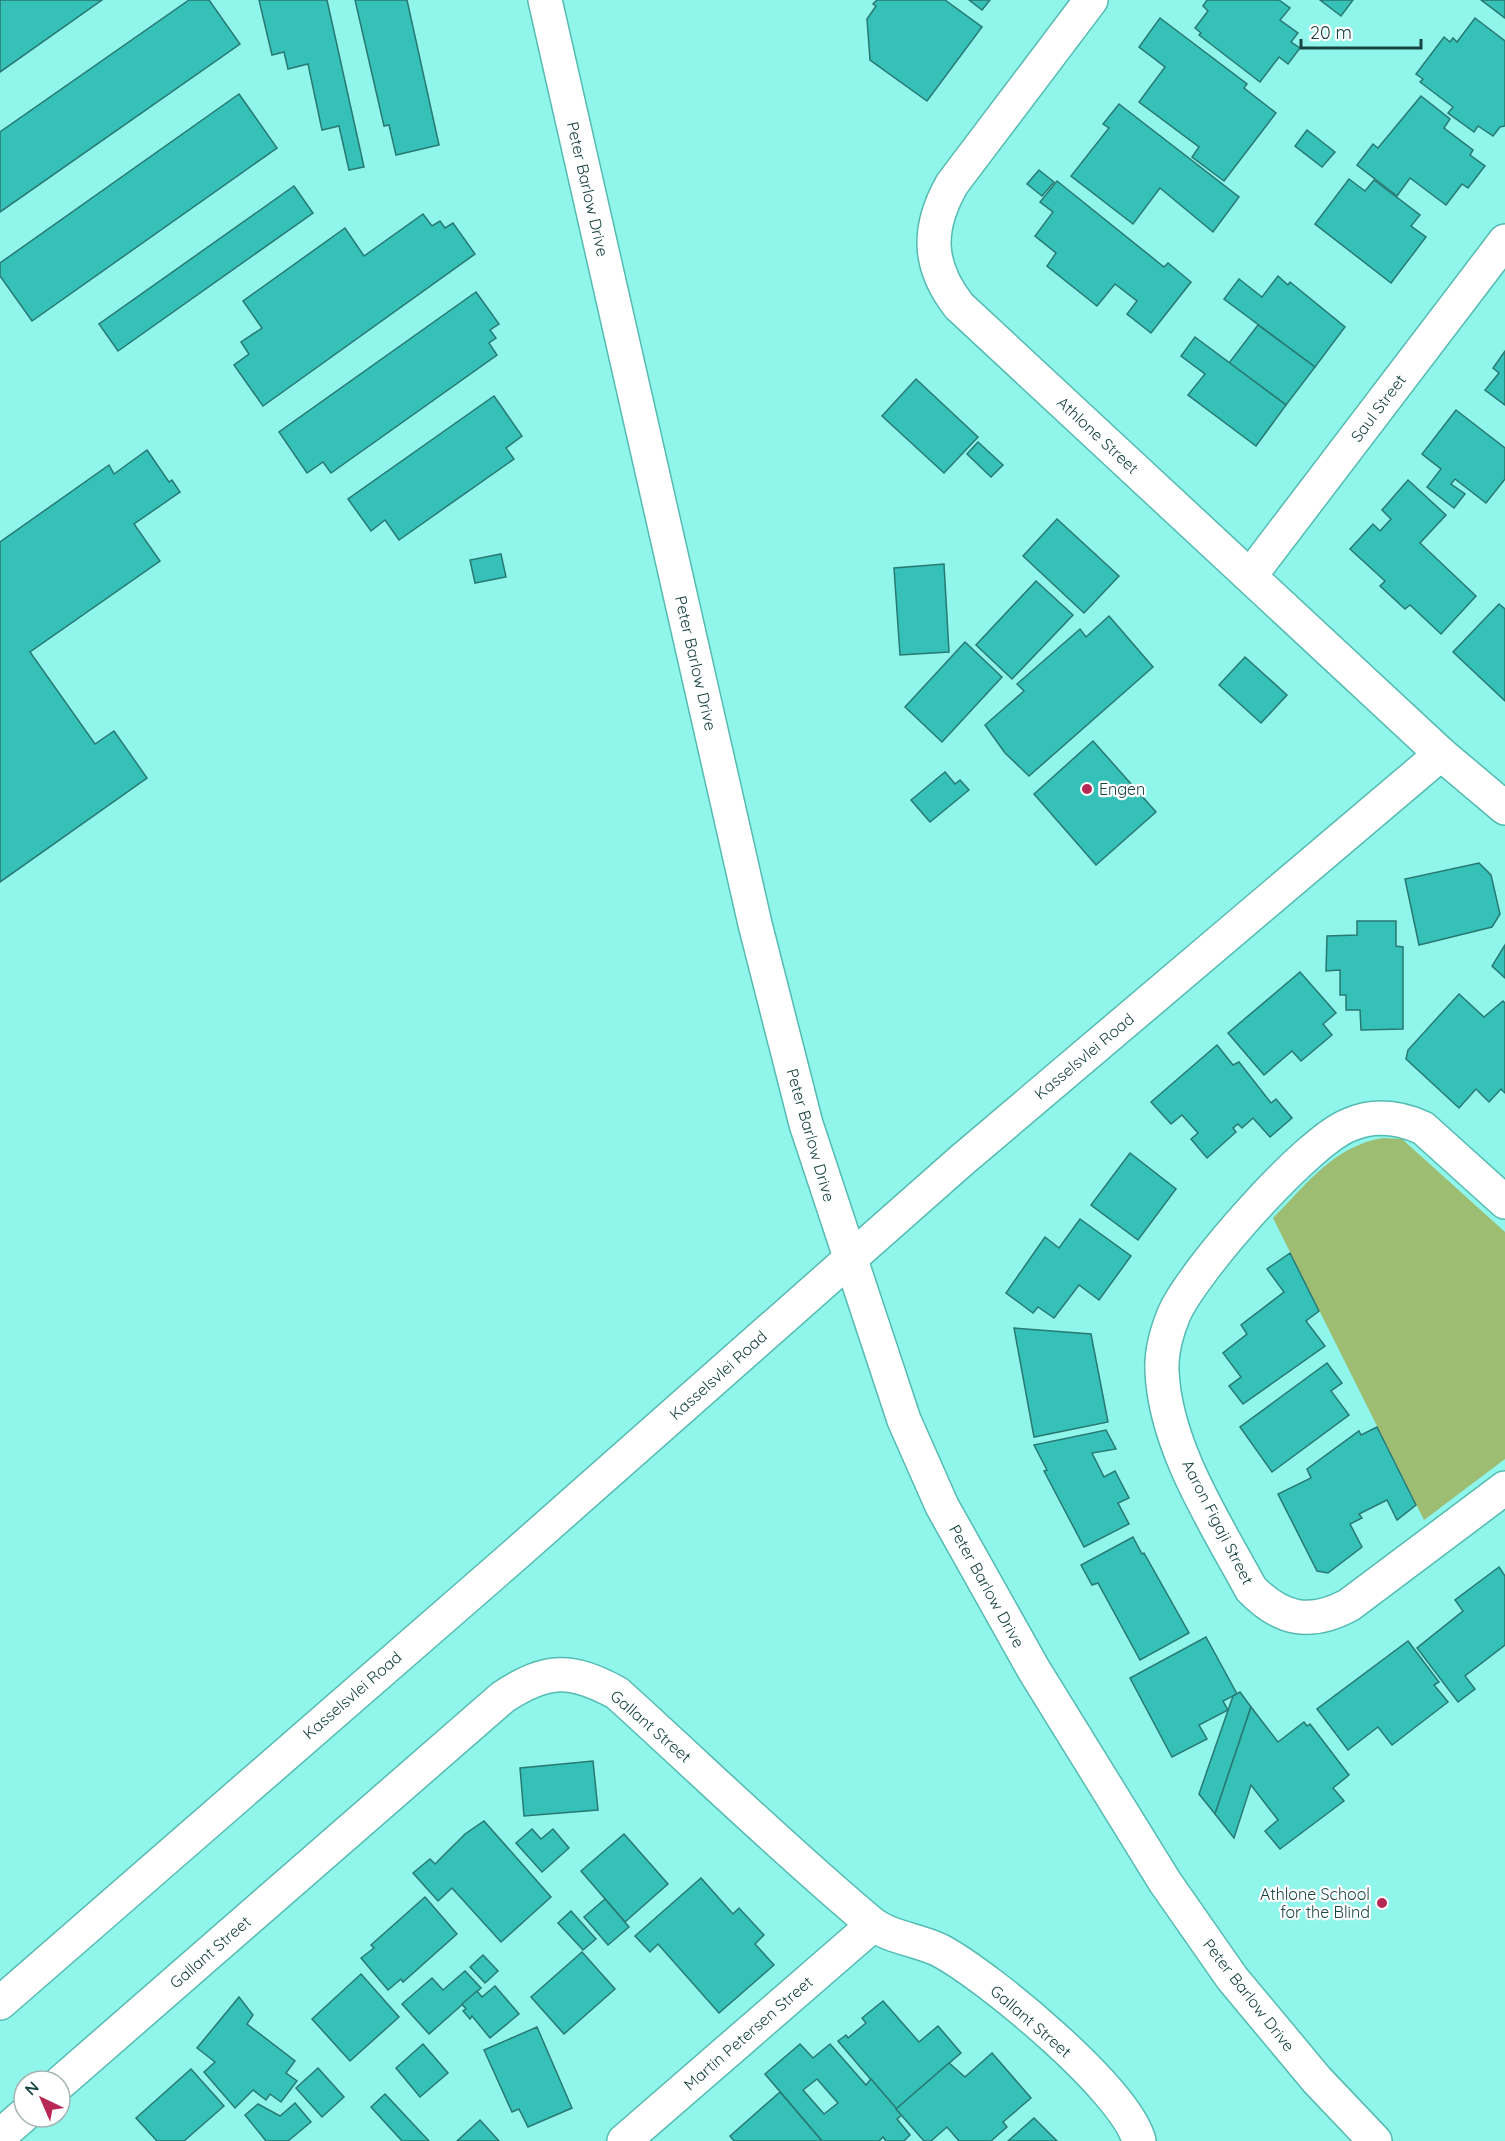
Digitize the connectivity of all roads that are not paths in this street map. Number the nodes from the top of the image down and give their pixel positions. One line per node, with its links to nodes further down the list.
1 (544, 0): 8 (street, Peter Barlow Drive)
2 (1091, 0): 4 (street, Athlone Street)
3 (1505, 241): 4 (street, Saul Street)
4 (1250, 576): 5 (street, Athlone Street)
5 (1441, 754): 6 (street, Athlone Street); 8 (street, Kasselsvlei Road)
6 (1505, 808)
7 (1505, 1202): 9 (street, Aaron Figaji Street)
8 (849, 1260): 11 (street, Kasselsvlei Road); 17 (street, Peter Barlow Drive)
9 (1505, 1488)
10 (873, 1924): 12 (street, Gallant Street); 15 (street, Martin Petersen Street); 16 (street, Gallant Street)
11 (0, 2003)
12 (72, 2072)
13 (12, 2126): 14 (street)
14 (0, 2136)
15 (624, 2141)
16 (1139, 2141)
17 (1375, 2141)

